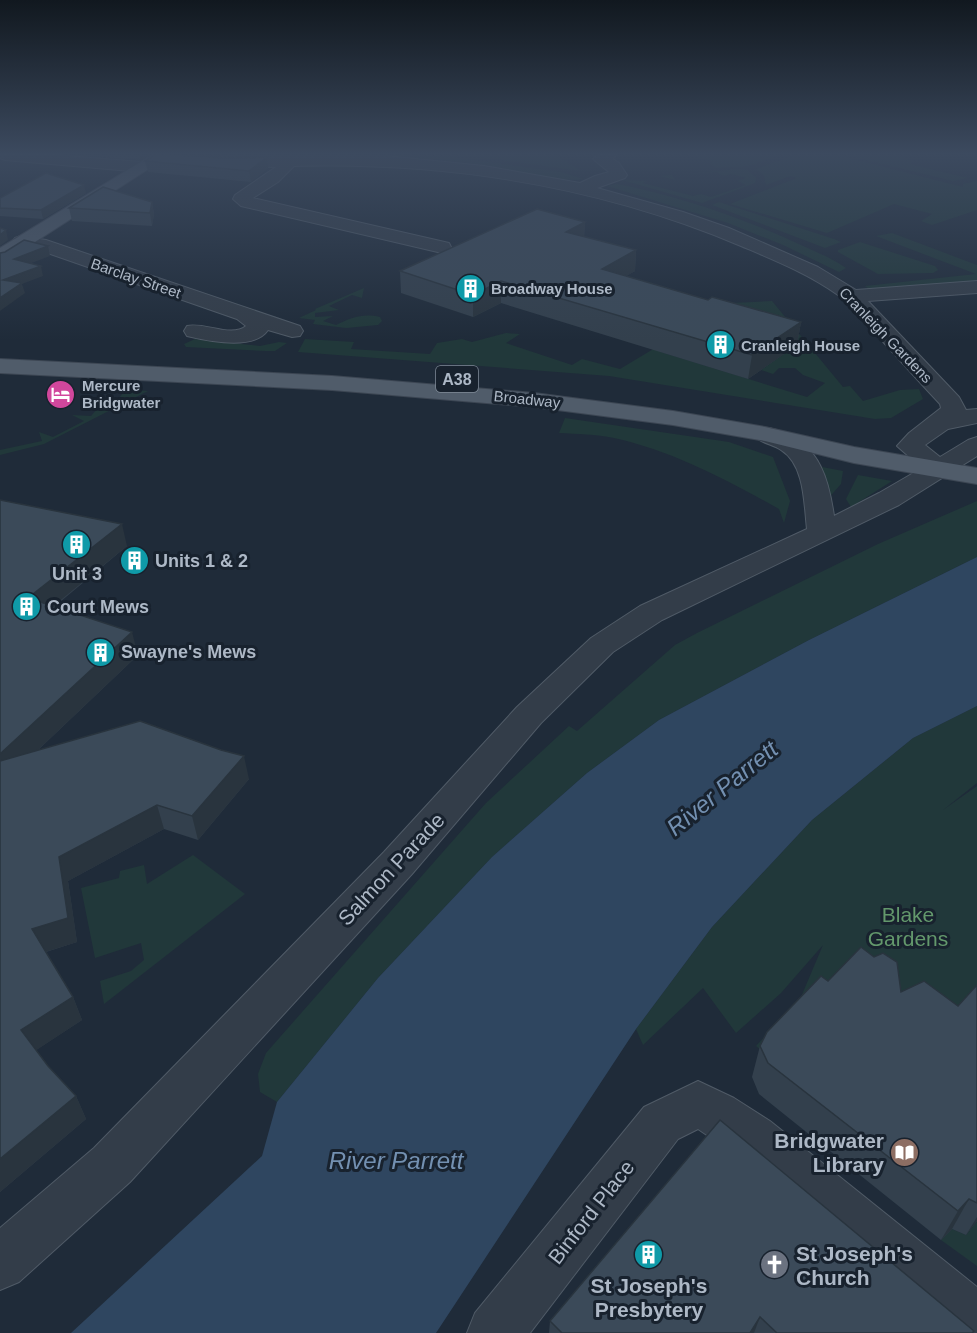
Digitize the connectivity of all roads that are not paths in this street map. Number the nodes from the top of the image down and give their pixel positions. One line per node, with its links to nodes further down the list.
1 (61, 217): 4 (main road)
2 (313, 217): 5 (street)
3 (686, 217): 8 (street, Cranleigh Gardens)
4 (21, 242): 6 (main road); 9 (street, Barclay Street)
5 (442, 247)
6 (0, 256)
7 (977, 288): 8 (street)
8 (852, 296): 15 (street, Cranleigh Gardens)
9 (250, 316): 10 (street, Barclay Street); 11 (street)
10 (292, 331)
11 (195, 332)
12 (0, 352): 17 (main road, Broadway / A38)
13 (0, 366): 16 (main road, Broadway / A38)
14 (977, 417): 15 (street)
15 (939, 423): 17 (street)
16 (765, 434): 18 (main road, Broadway / A38); 20 (street)
17 (910, 446): 18 (street)
18 (962, 457): 19 (main road, Broadway / A38); 20 (street, Salmon Parade)
19 (977, 477)
20 (806, 541): 21 (street, Salmon Parade)
21 (0, 1263)
22 (977, 1323): 23 (street, Binford Place)
23 (495, 1333)

